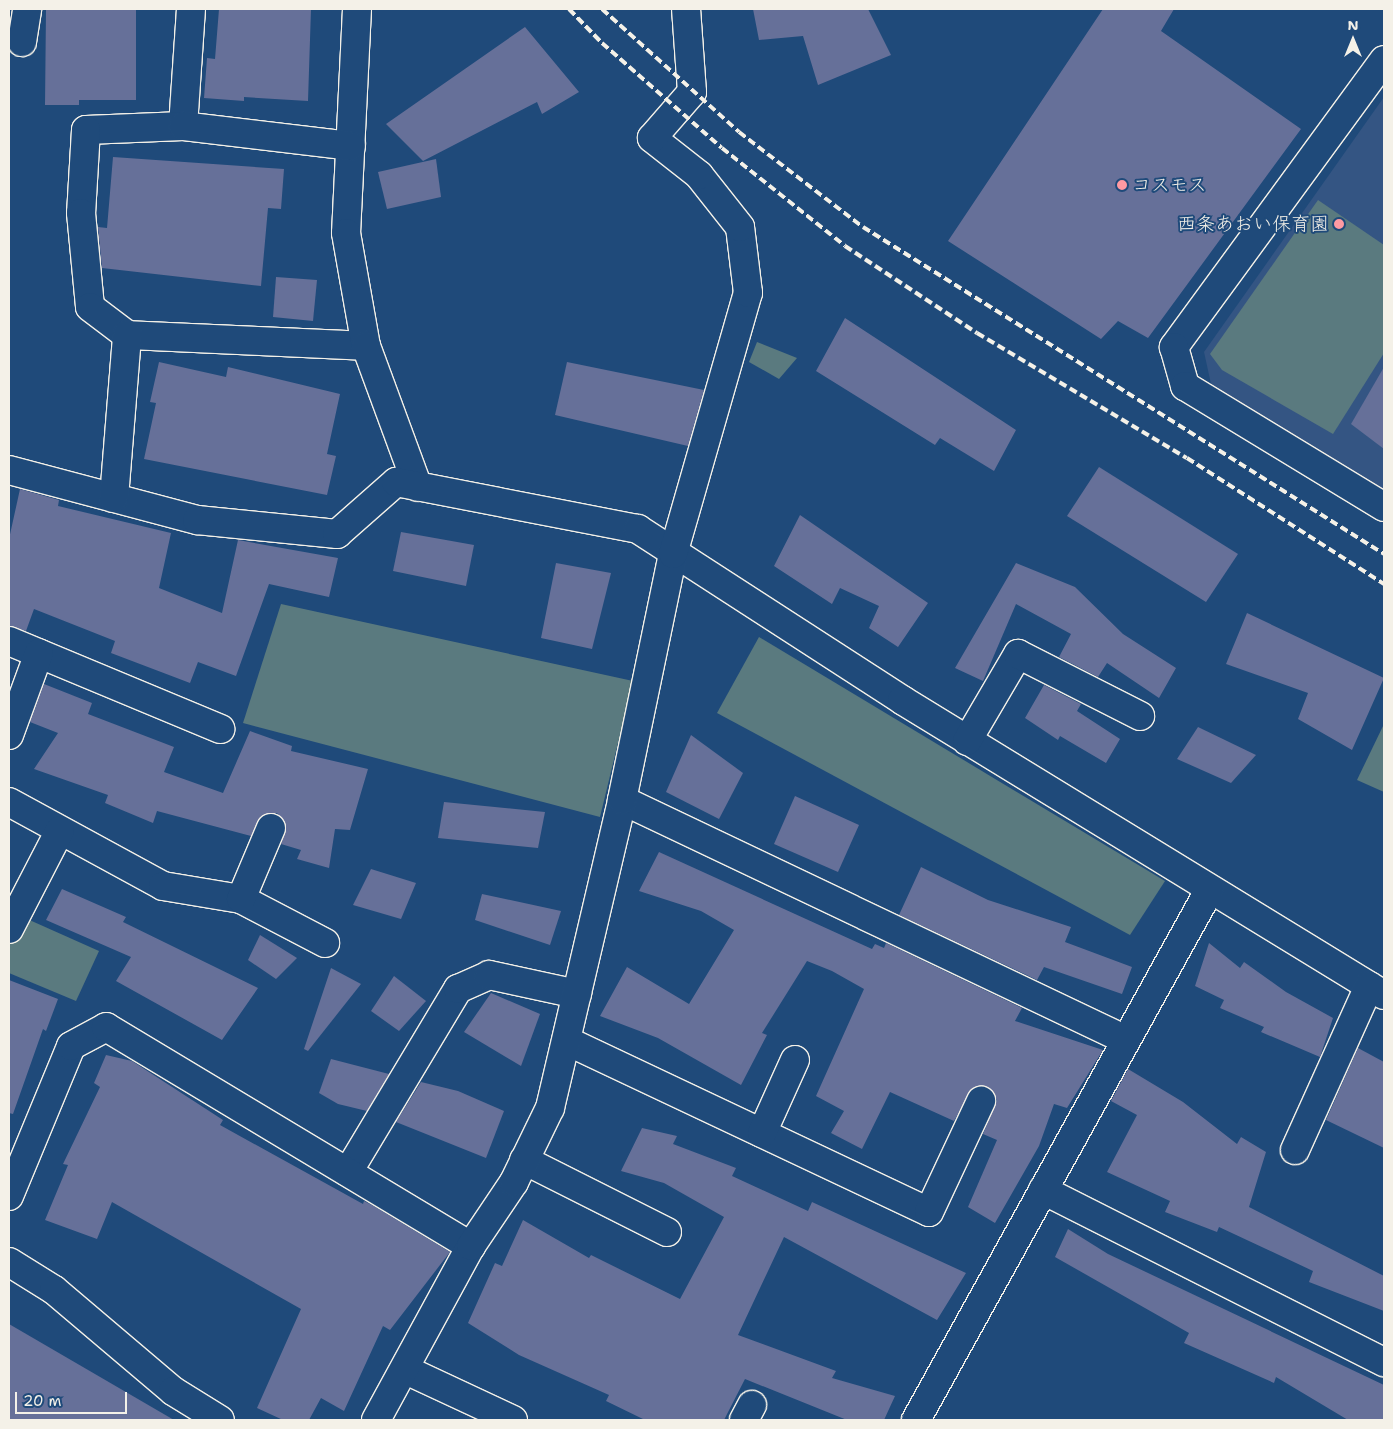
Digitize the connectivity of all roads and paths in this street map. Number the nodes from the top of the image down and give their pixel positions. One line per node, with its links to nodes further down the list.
1 (27, 9): 5 (street)
2 (191, 9): 7 (street)
3 (357, 9): 8 (street)
4 (686, 9): 15 (street)
5 (22, 42)
6 (1384, 60): 14 (street)
7 (183, 126): 8 (street); 9 (street)
8 (350, 146): 10 (street)
9 (127, 335): 10 (street); 13 (street)
10 (366, 346): 12 (street)
11 (9, 470): 13 (street)
12 (418, 487): 13 (street); 15 (street)
13 (114, 498)
14 (1384, 507)
15 (673, 554): 21 (street); 22 (street)
16 (9, 641): 17 (street)
17 (39, 653): 19 (street); 20 (street)
18 (1140, 716): 21 (street)
19 (220, 729)
20 (9, 735)
21 (967, 740): 26 (street)
22 (622, 800): 31 (street); 32 (street)
23 (9, 802): 25 (street)
24 (271, 828): 27 (street)
25 (60, 830): 27 (street); 28 (street)
26 (1210, 889): 30 (street); 32 (street)
27 (241, 899): 29 (street)
28 (9, 929)
29 (325, 943)
30 (1376, 990): 37 (street)
31 (577, 994): 33 (street); 39 (street)
32 (1126, 1040): 40 (street)
33 (567, 1041): 36 (street); 38 (street)
34 (795, 1060): 36 (street)
35 (981, 1102): 36 (street)
36 (762, 1133)
37 (1295, 1150)
38 (524, 1160): 42 (street); 43 (street)
39 (348, 1172): 41 (street); 43 (street)
40 (1043, 1190): 45 (street); 50 (street)
41 (9, 1196)
42 (667, 1232)
43 (471, 1246): 46 (street)
44 (9, 1262): 47 (street)
45 (1384, 1362)
46 (406, 1370): 48 (street); 49 (street)
47 (220, 1420)
48 (376, 1420)
49 (513, 1420)
50 (916, 1420)

